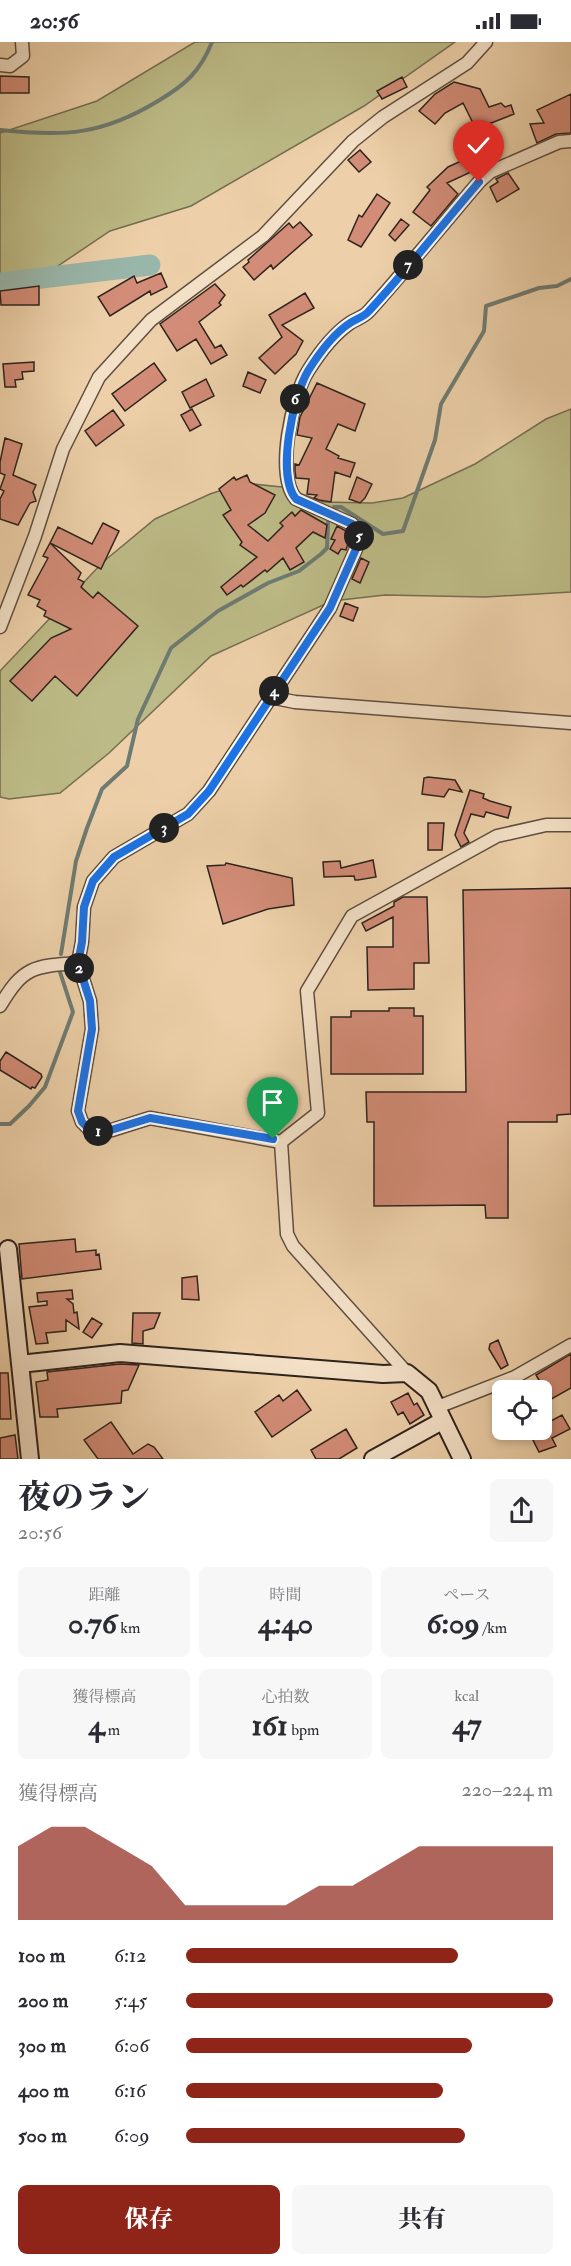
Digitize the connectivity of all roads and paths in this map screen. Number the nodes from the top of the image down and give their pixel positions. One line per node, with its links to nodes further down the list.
1 (22, 42): 3 (street)
2 (486, 42): 5 (street)
3 (0, 65)
4 (571, 141): 6 (street)
5 (0, 627)
6 (270, 697): 7 (street); 9 (street)
7 (571, 723)
8 (571, 825): 11 (street)
9 (78, 963): 10 (street); 11 (street)
10 (0, 1006)
11 (281, 1142): 15 (street)
12 (8, 1249): 14 (street)
13 (571, 1345): 16 (street)
14 (20, 1364): 15 (street); 17 (street)
15 (407, 1373): 16 (street)
16 (439, 1415): 18 (street); 19 (street)
17 (30, 1459)
18 (373, 1459)
19 (462, 1459)

